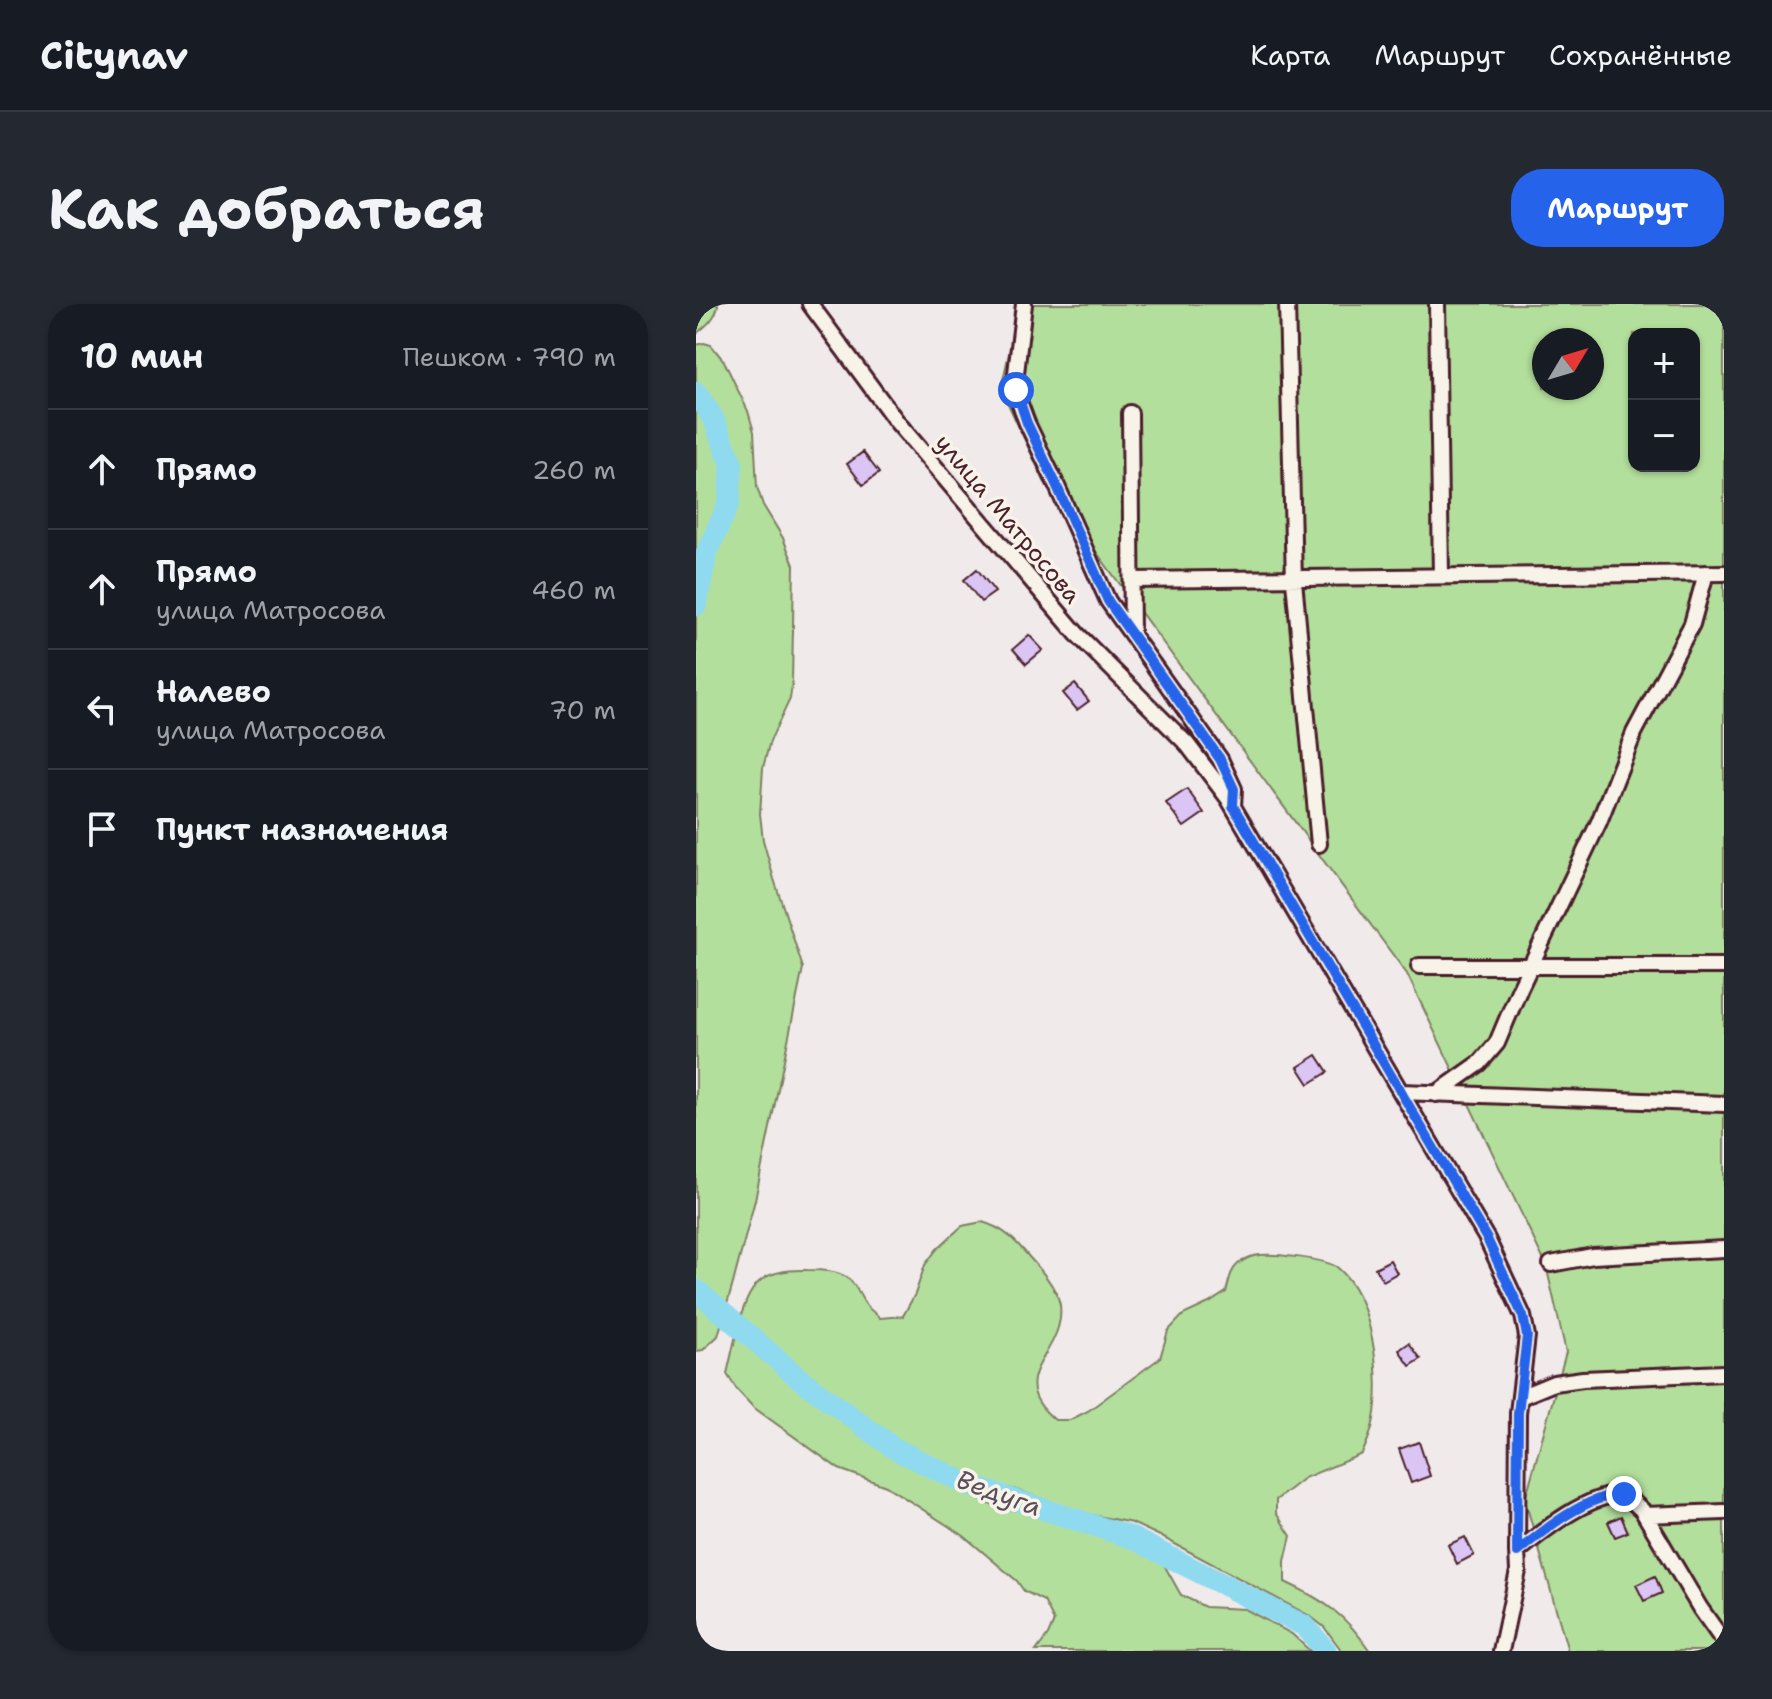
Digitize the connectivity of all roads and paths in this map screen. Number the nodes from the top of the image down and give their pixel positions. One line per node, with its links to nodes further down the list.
1 (810, 304): 12 (street, улица Матросова)
2 (1024, 304): 11 (street)
3 (1287, 304): 9 (street)
4 (1437, 304): 8 (street)
5 (1130, 413): 10 (street)
6 (1706, 573): 7 (street); 8 (street); 15 (street)
7 (1724, 573)
8 (1441, 576): 9 (street)
9 (1294, 577): 10 (street); 13 (street)
10 (1132, 580): 11 (street)
11 (1132, 636): 12 (street)
12 (1233, 806): 17 (street, улица Матросова)
13 (1319, 844)
14 (1419, 966): 15 (street)
15 (1531, 966): 16 (street); 18 (street)
16 (1724, 966)
17 (1401, 1092): 18 (street); 23 (street, улица Матросова)
18 (1436, 1094): 19 (street)
19 (1724, 1104)
20 (1724, 1249): 21 (street)
21 (1551, 1264)
22 (1724, 1373): 23 (street)
23 (1520, 1397): 26 (street, улица Матросова)
24 (1724, 1512): 25 (street)
25 (1645, 1515): 26 (street); 27 (street)
26 (1517, 1552): 28 (street, улица Матросова)
27 (1724, 1642)
28 (1501, 1651)

